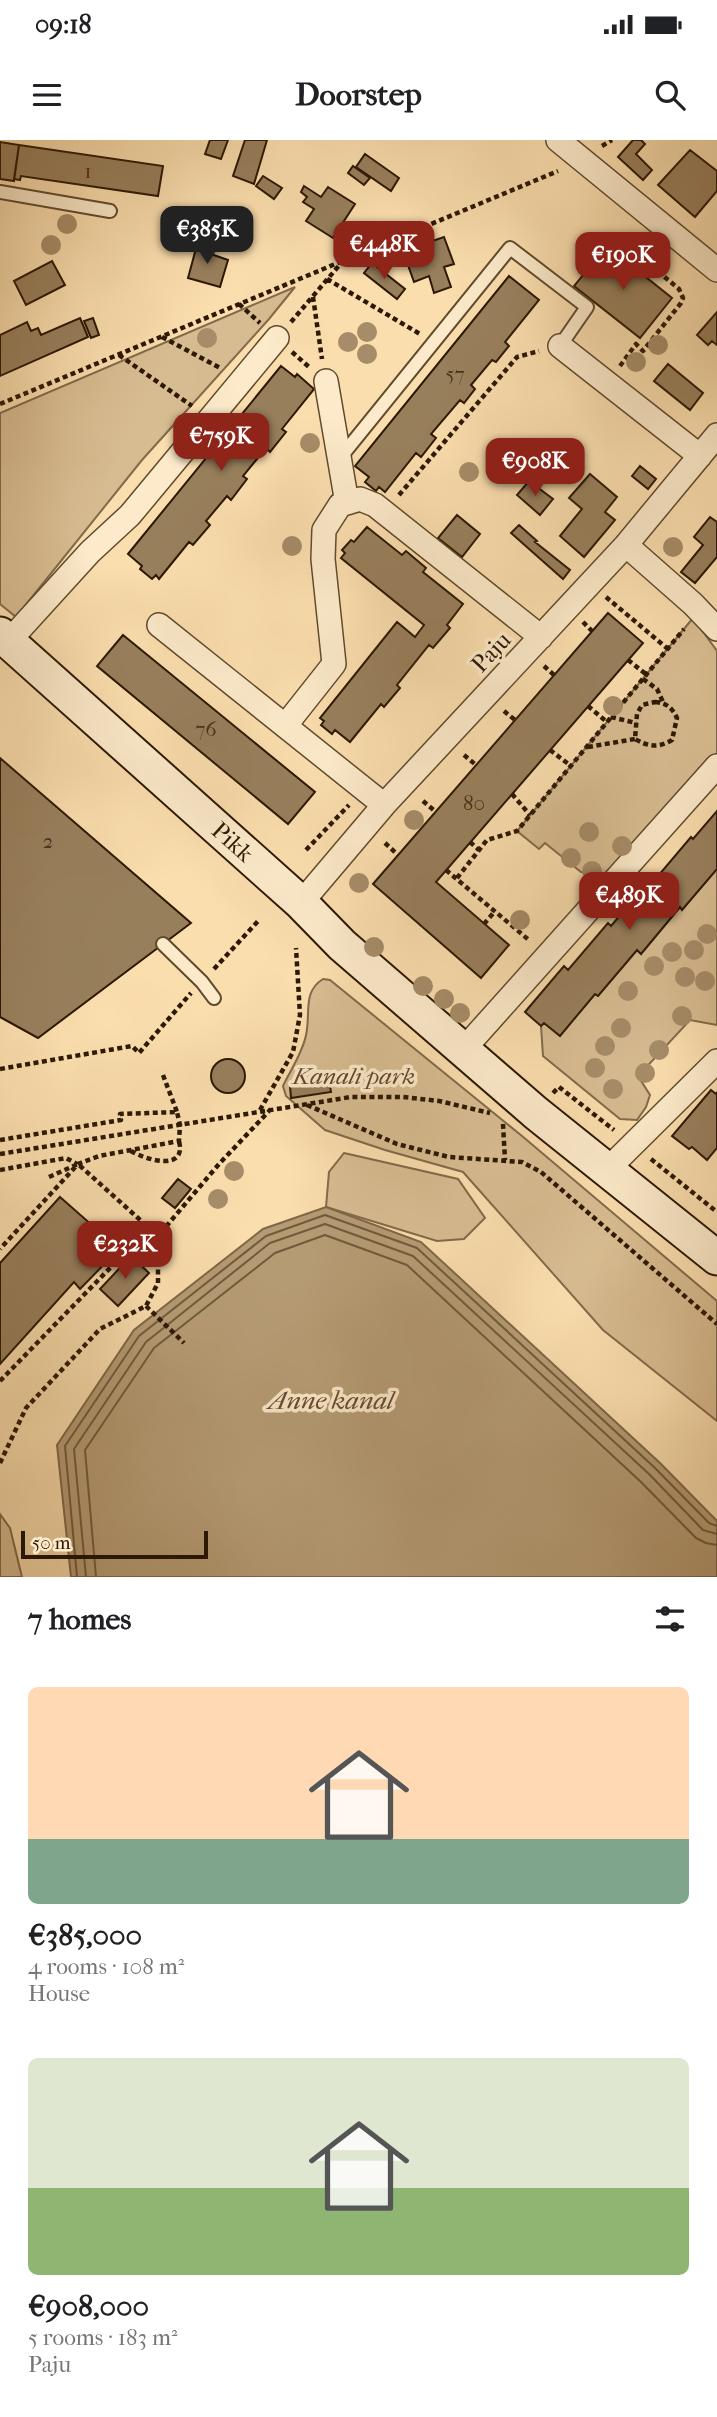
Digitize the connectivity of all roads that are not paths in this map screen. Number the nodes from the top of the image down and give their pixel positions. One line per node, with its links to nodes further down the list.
1 (558, 140): 4 (street)
2 (0, 192): 3 (lane)
3 (110, 211)
4 (717, 270)
5 (277, 338): 15 (street)
6 (560, 346): 8 (street); 9 (lane)
7 (326, 381): 9 (street)
8 (710, 449): 11 (street, Paju)
9 (340, 458): 10 (street)
10 (347, 503): 14 (street); 16 (street)
11 (626, 545): 13 (street); 14 (street, Paju)
12 (159, 625): 16 (street)
13 (717, 629)
14 (541, 637): 18 (street, Paju)
15 (4, 638): 19 (street, Pikk)
16 (285, 726): 18 (street)
17 (717, 766): 22 (street)
18 (384, 805): 19 (street, Paju)
19 (301, 903): 22 (street, Pikk)
20 (163, 944): 21 (lane)
21 (214, 998)
22 (463, 1050): 24 (street, Pikk)
23 (717, 1061): 24 (street)
24 (606, 1171): 25 (street, Pikk)
25 (717, 1258)

